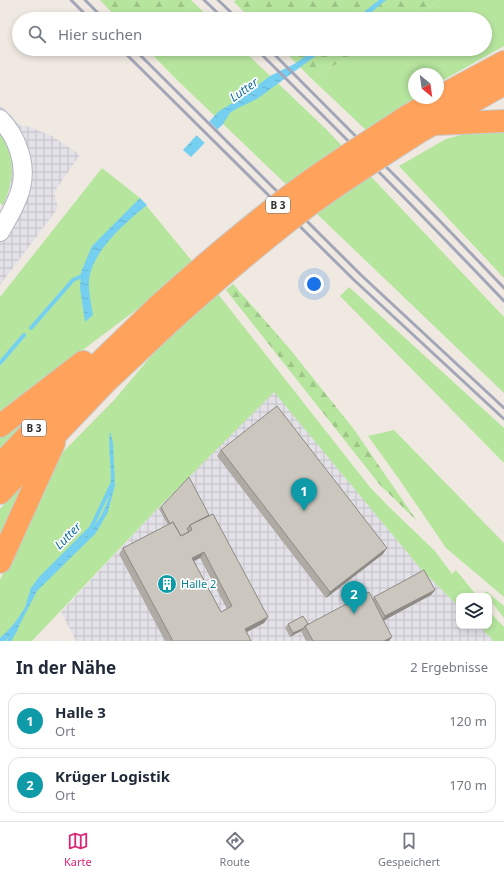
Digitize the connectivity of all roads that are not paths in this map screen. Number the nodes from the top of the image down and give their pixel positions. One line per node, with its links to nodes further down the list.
1 (504, 62): 5 (highway, B 3)
2 (504, 84): 5 (highway, B 3)
3 (0, 119): 6 (street)
4 (504, 121): 5 (highway, B 3)
5 (419, 125): 7 (highway, B 3, bridge)
6 (0, 232)
7 (165, 312): 8 (highway, B 3); 10 (highway, B 3)
8 (130, 332): 9 (highway); 11 (highway, B 3)
9 (0, 426)
10 (62, 428): 11 (highway, B 3); 13 (highway)
11 (9, 469): 12 (highway, B 3)
12 (0, 493)
13 (0, 562)

